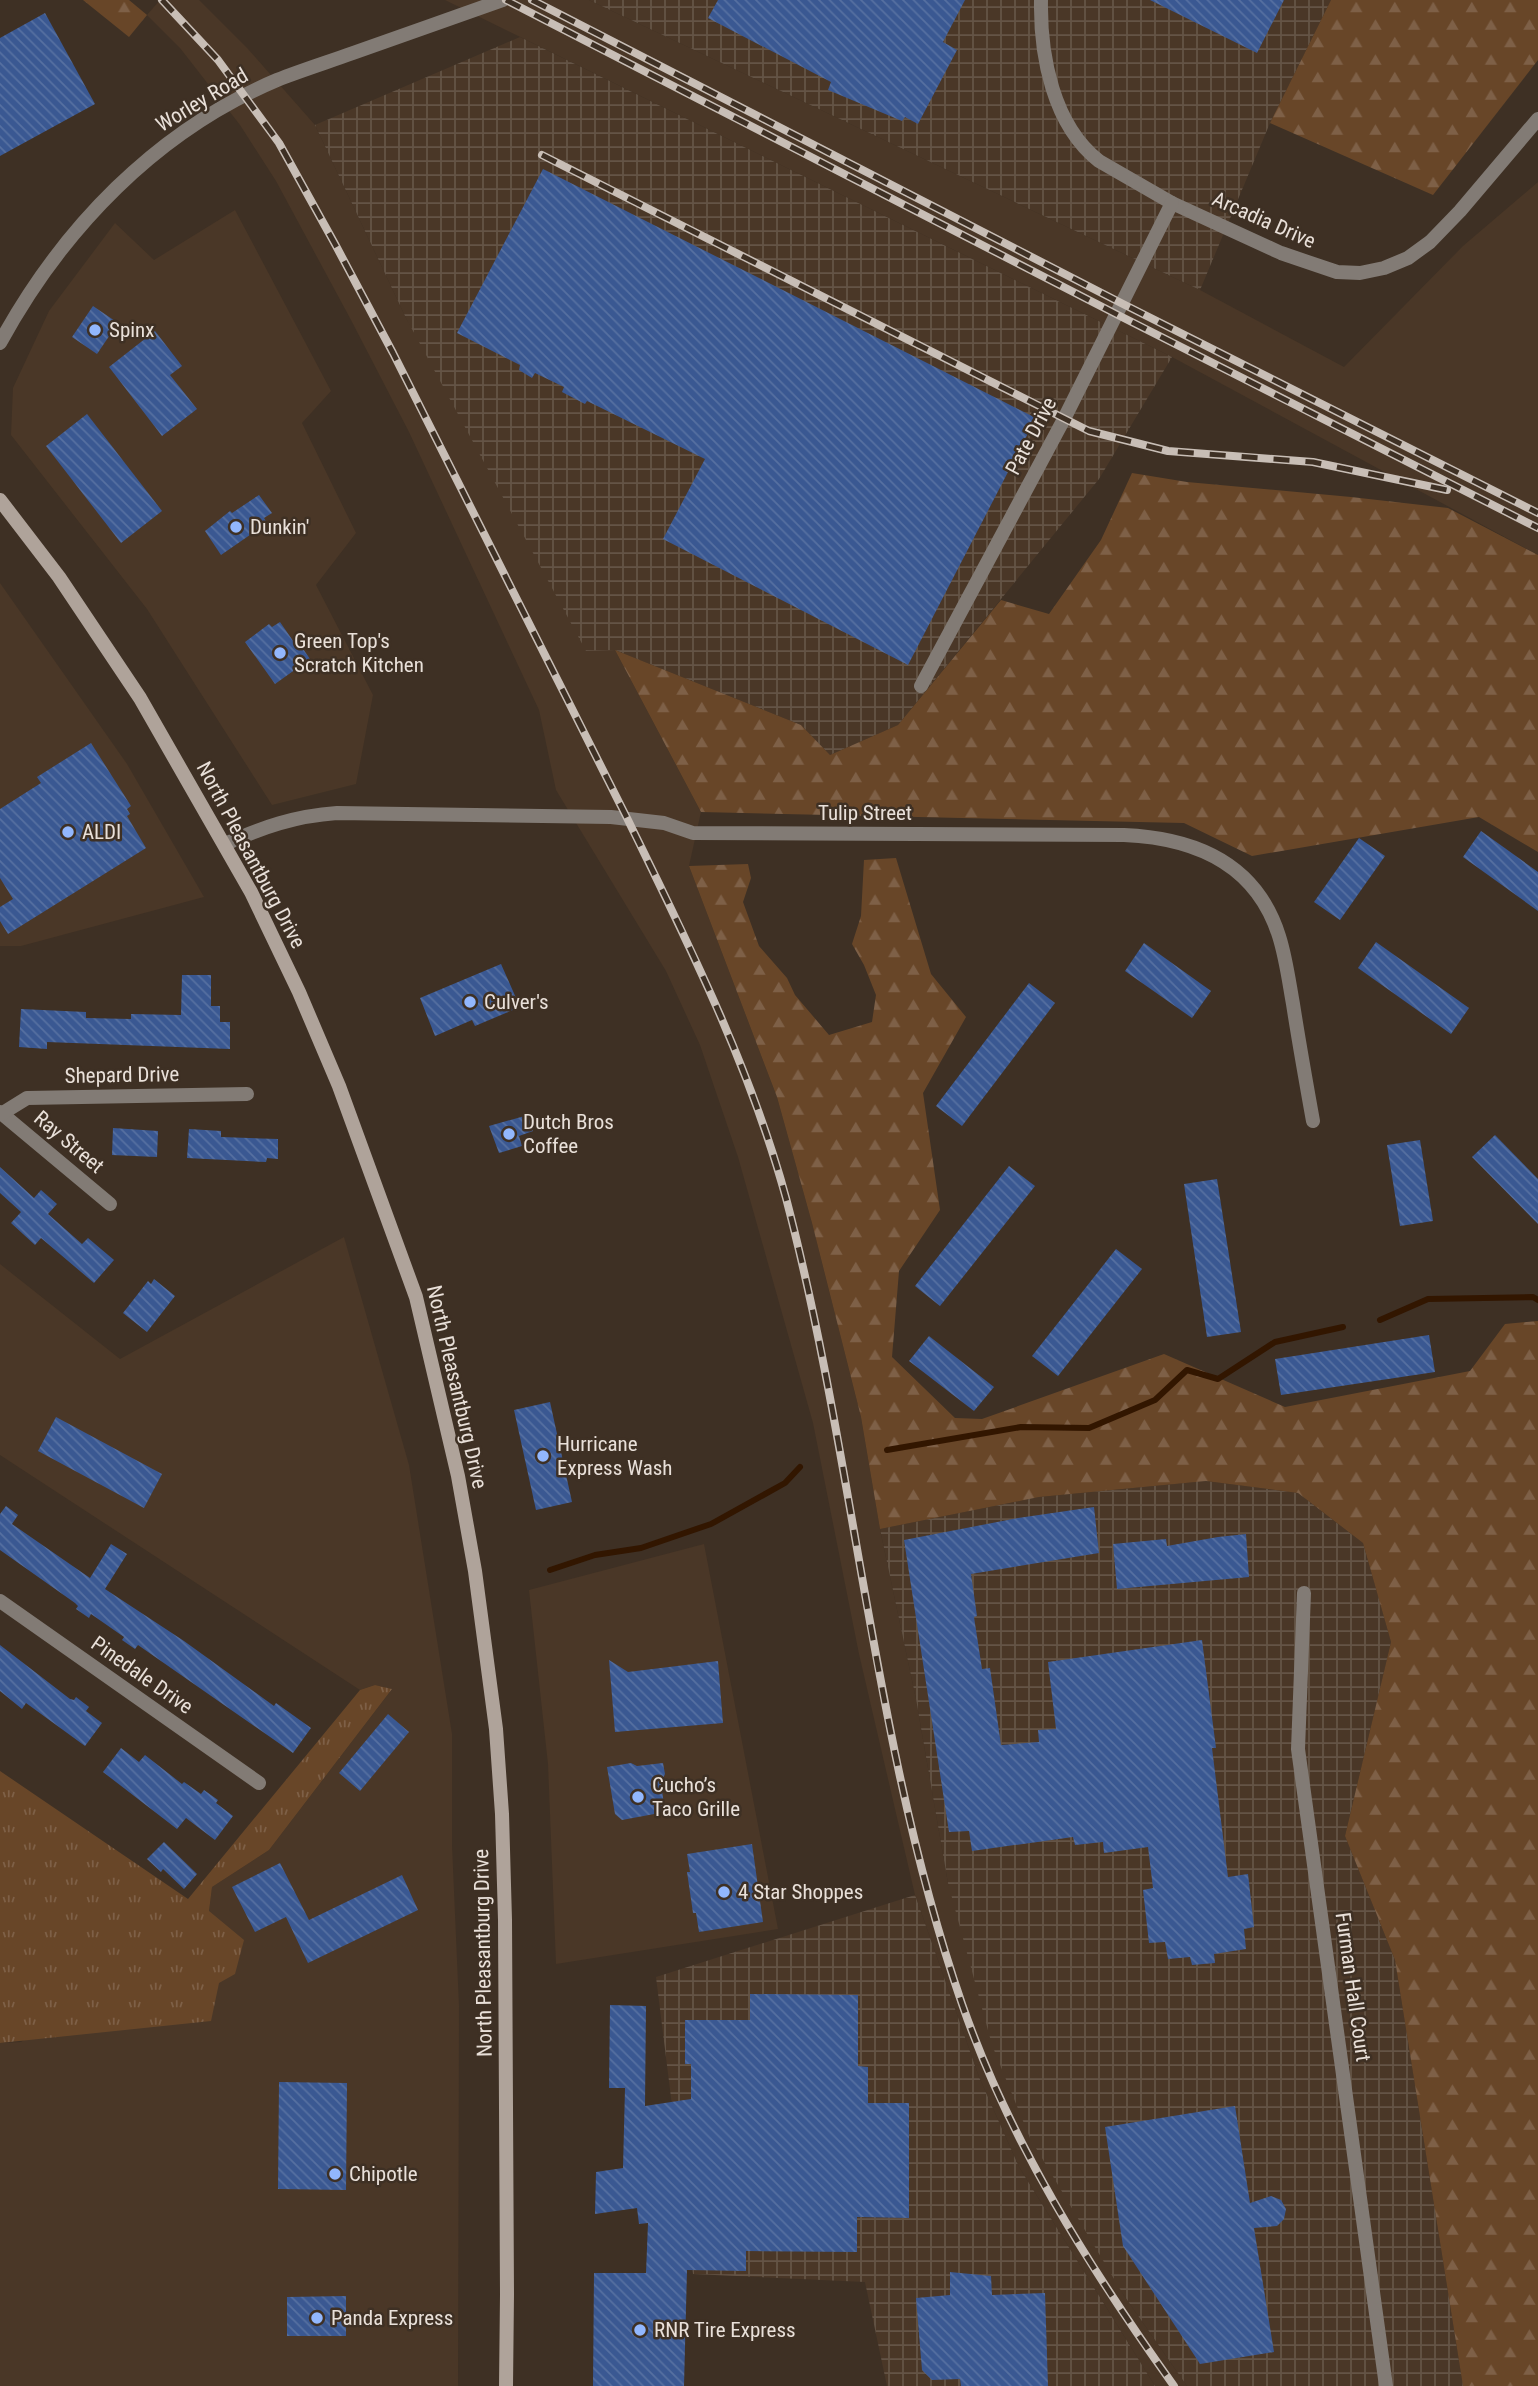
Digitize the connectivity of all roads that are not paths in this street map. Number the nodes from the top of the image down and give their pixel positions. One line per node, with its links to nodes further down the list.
1 (503, 0): 5 (street, Worley Road)
2 (1041, 0): 4 (street, Arcadia Drive)
3 (1538, 119): 4 (street, Arcadia Drive)
4 (1172, 203): 7 (street, Pate Drive)
5 (0, 343)
6 (0, 500): 8 (main road, North Pleasantburg Drive)
7 (922, 686)
8 (225, 844): 11 (street, Tulip Street); 16 (main road, North Pleasantburg Drive)
9 (247, 1094): 10 (street, Shepard Drive)
10 (1, 1113): 12 (street, Ray Street)
11 (1313, 1121)
12 (110, 1204)
13 (1304, 1593): 17 (street, Furman Hall Court)
14 (0, 1601): 15 (street, Pinedale Drive)
15 (259, 1783)
16 (506, 2386)
17 (1386, 2386)

